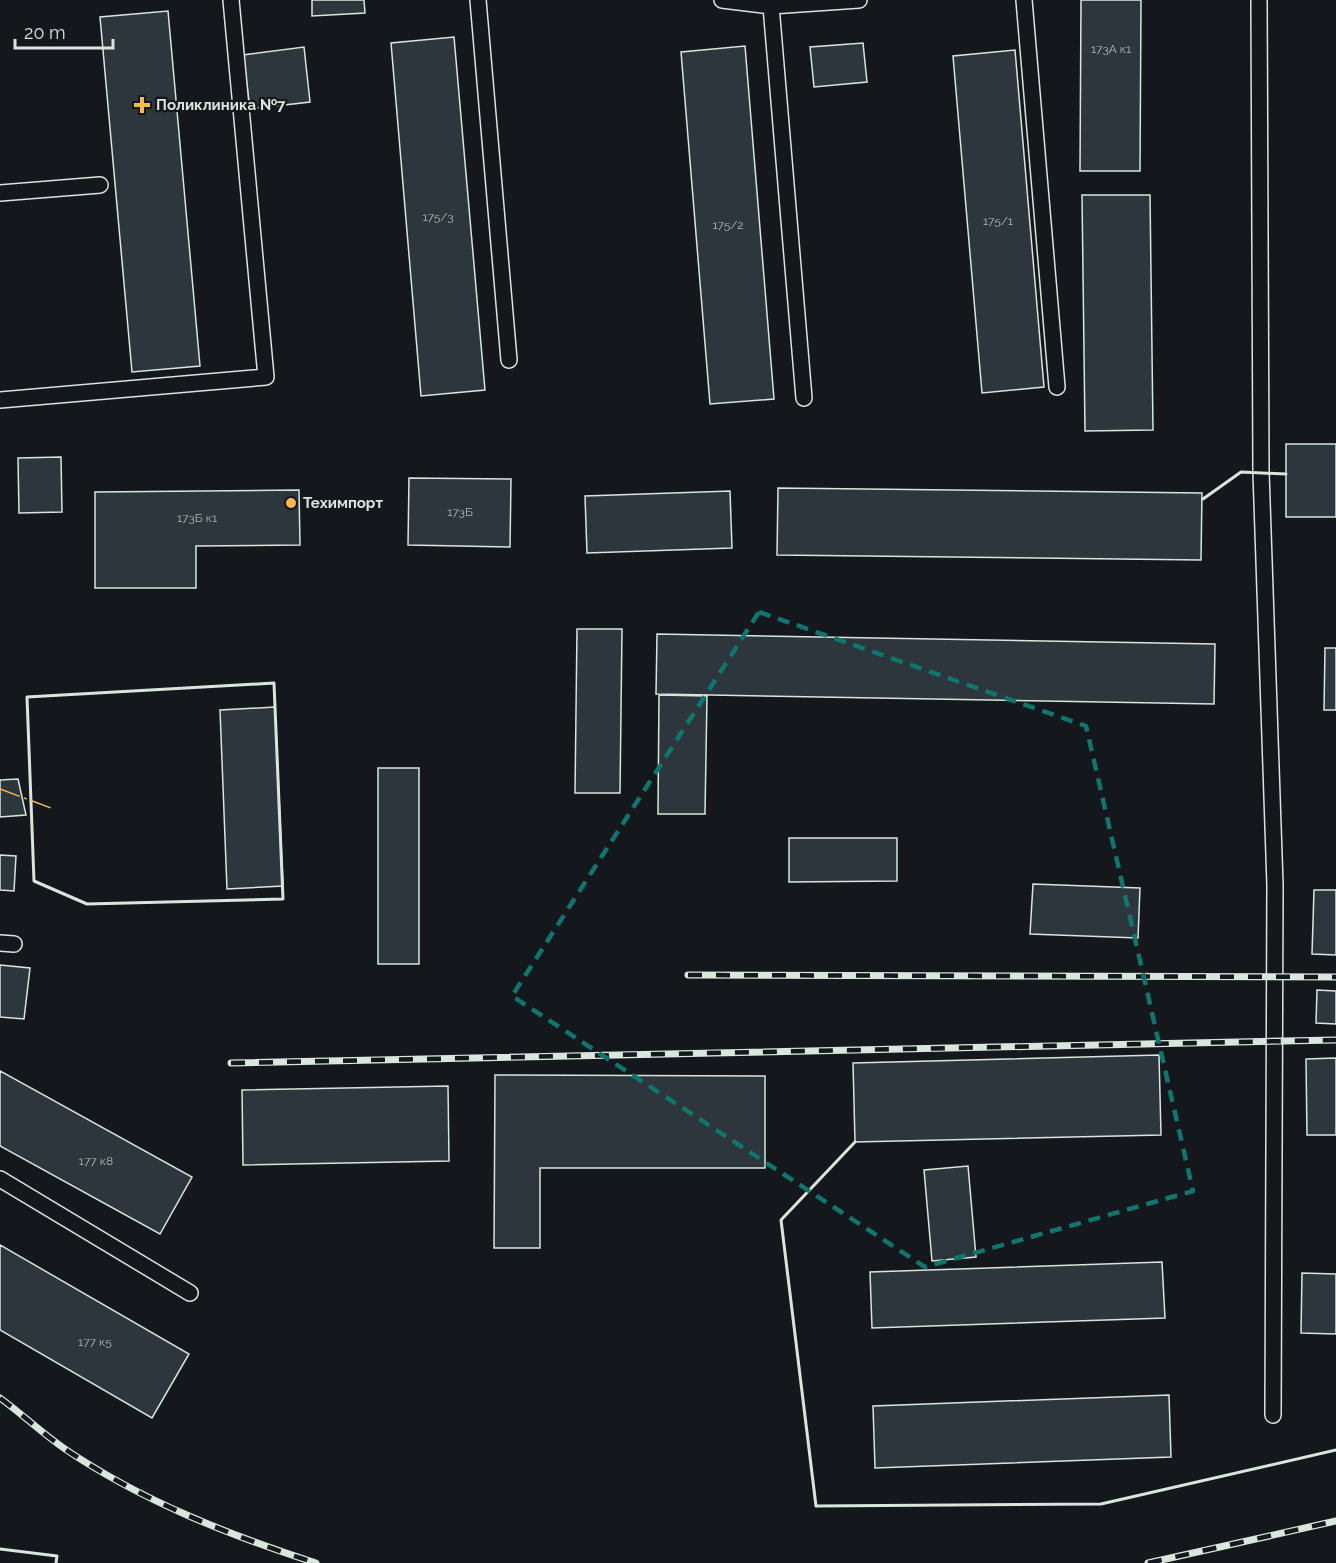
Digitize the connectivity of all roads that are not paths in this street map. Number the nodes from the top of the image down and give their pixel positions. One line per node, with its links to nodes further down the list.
1 (231, 0): 13 (lane)
2 (478, 0): 10 (lane)
3 (722, 0): 7 (lane)
4 (859, 0): 7 (lane)
5 (1024, 0): 11 (lane)
6 (1259, 0): 16 (lane)
7 (771, 6): 12 (lane)
8 (100, 185): 9 (lane)
9 (0, 193)
10 (508, 360)
11 (1057, 387)
12 (804, 398)
13 (0, 400)
14 (0, 1179): 15 (lane)
15 (190, 1293)
16 (1273, 1414)

